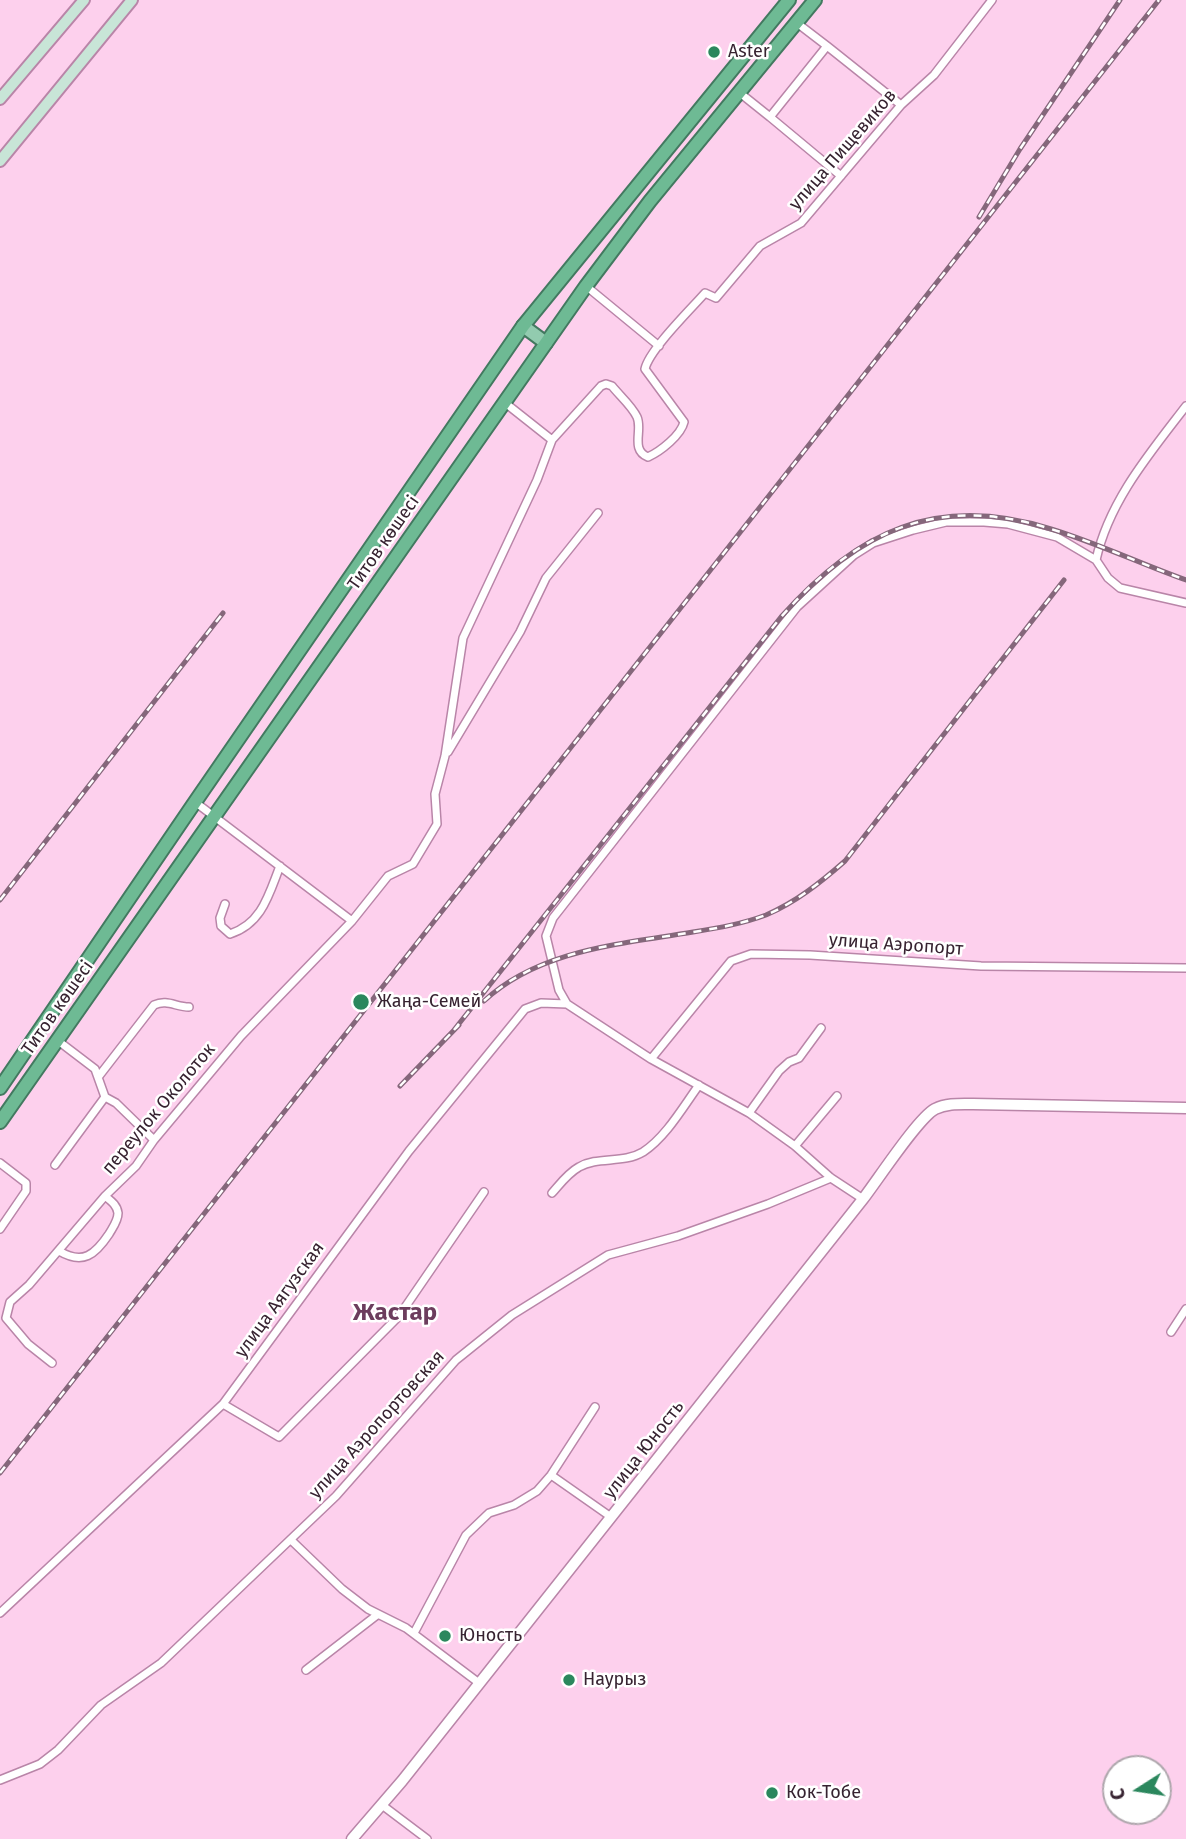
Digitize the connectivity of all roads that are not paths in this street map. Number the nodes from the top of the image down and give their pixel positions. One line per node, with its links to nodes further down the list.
1 (84, 0): 9 (main road)
2 (132, 0): 12 (main road)
3 (789, 0): 15 (highway, Титов көшесі)
4 (815, 0): 6 (highway, Титов көшесі)
5 (992, 0): 10 (street, улица Пищевиков)
6 (797, 23): 7 (street); 8 (highway, Титов көшесі)
7 (827, 46): 10 (street); 11 (street)
8 (740, 93): 11 (street); 14 (highway, Титов көшесі)
9 (0, 99)
10 (901, 105): 13 (street, улица Пищевиков)
11 (770, 117): 13 (street)
12 (0, 161)
13 (841, 176): 17 (street, улица Пищевиков)
14 (586, 286): 16 (highway, Титов көшесі); 17 (street)
15 (523, 326): 16 (main road); 25 (highway, Титов көшесі)
16 (546, 343): 18 (highway, Титов көшесі)
17 (659, 346): 20 (street)
18 (504, 402): 20 (street); 26 (highway, Титов көшесі)
19 (1186, 406): 22 (street)
20 (552, 440): 24 (street)
21 (598, 513): 24 (street)
22 (1096, 559): 23 (street); 31 (street)
23 (1186, 603)
24 (445, 756): 29 (street, переулок Околоток)
25 (195, 802): 26 (street); 38 (highway, Титов көшесі)
26 (214, 816): 27 (street); 34 (highway, Титов көшесі)
27 (280, 866): 28 (street); 29 (street)
28 (225, 904)
29 (352, 921): 44 (street, переулок Околоток)
30 (1186, 968): 35 (street, улица Аэропорт)
31 (567, 1004): 35 (street); 58 (street, улица Аягузская)
32 (189, 1007): 36 (street)
33 (821, 1028): 42 (street)
34 (57, 1040): 36 (street); 43 (highway, Титов көшесі)
35 (651, 1059): 37 (street)
36 (99, 1076): 39 (street)
37 (699, 1085): 42 (street); 50 (street)
38 (0, 1088)
39 (105, 1097): 44 (street); 47 (street)
40 (837, 1097): 45 (street)
41 (1186, 1108): 52 (street, улица Юность)
42 (749, 1114): 45 (street)
43 (0, 1122)
44 (154, 1140): 51 (street, переулок Околоток)
45 (795, 1146): 48 (street)
46 (0, 1163): 53 (street)
47 (55, 1165)
48 (831, 1178): 52 (street); 62 (street, улица Аэропортовская)
49 (484, 1192): 58 (street)
50 (552, 1193)
51 (105, 1196): 54 (street, переулок Околоток); 54 (street)
52 (863, 1199): 61 (street, улица Юность)
53 (0, 1228)
54 (59, 1251): 57 (street, переулок Околоток)
55 (1186, 1309): 56 (street)
56 (1171, 1332)
57 (52, 1363)
58 (223, 1404): 63 (street, улица Аягузская)
59 (595, 1406): 60 (street)
60 (551, 1475): 61 (street); 65 (street)
61 (611, 1517): 67 (street, улица Юность)
62 (291, 1540): 64 (street); 68 (street, улица Аэропортовская)
63 (0, 1613)
64 (377, 1615): 65 (street); 66 (street)
65 (414, 1633): 67 (street)
66 (306, 1670)
67 (479, 1682): 69 (street, улица Юность)
68 (0, 1780)
69 (382, 1805): 70 (street, улица Юность); 71 (street)
70 (352, 1839)
71 (427, 1839)

